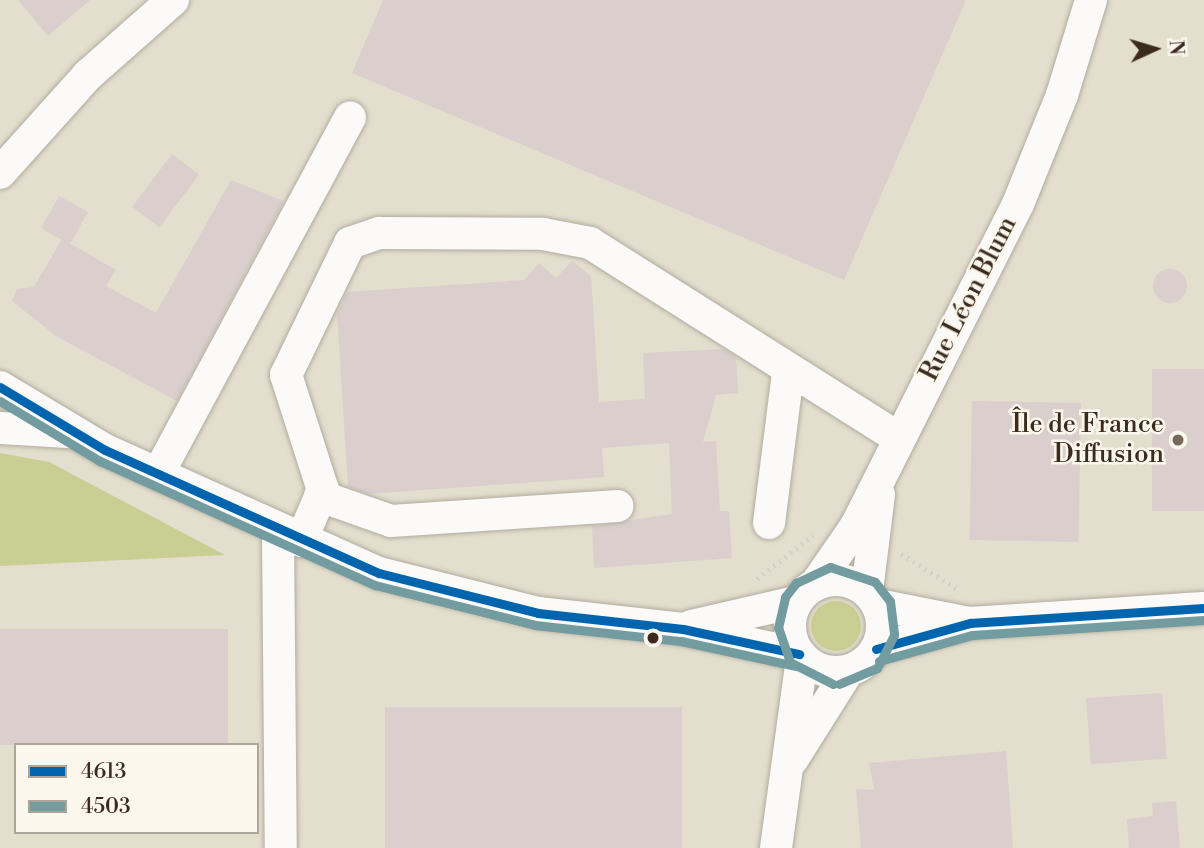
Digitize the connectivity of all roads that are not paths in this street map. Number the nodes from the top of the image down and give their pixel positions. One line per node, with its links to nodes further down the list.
1 (173, 0): 4 (street)
2 (1091, 0): 9 (street, Rue Léon Blum)
3 (350, 117): 10 (street)
4 (0, 173)
5 (788, 372): 9 (street); 12 (street); 14 (street)
6 (0, 387): 8 (street)
7 (0, 428): 8 (street)
8 (70, 432): 10 (street)
9 (899, 438): 11 (street, Rue Léon Blum)
10 (158, 474): 15 (street)
11 (881, 476): 16 (street, Rue Léon Blum); 17 (street)
12 (320, 496): 13 (street); 15 (street)
13 (618, 506)
14 (769, 523)
15 (290, 536): 20 (street); 25 (street)
16 (806, 593): 17 (street); 20 (street); 22 (street)
17 (873, 598): 19 (street); 21 (street)
18 (1204, 608): 19 (street)
19 (970, 623): 21 (street)
20 (683, 629): 22 (street)
21 (876, 649): 23 (street)
22 (801, 655): 23 (street); 24 (street)
23 (848, 671): 24 (street)
24 (782, 776): 26 (street)
25 (281, 848)
26 (776, 848)

